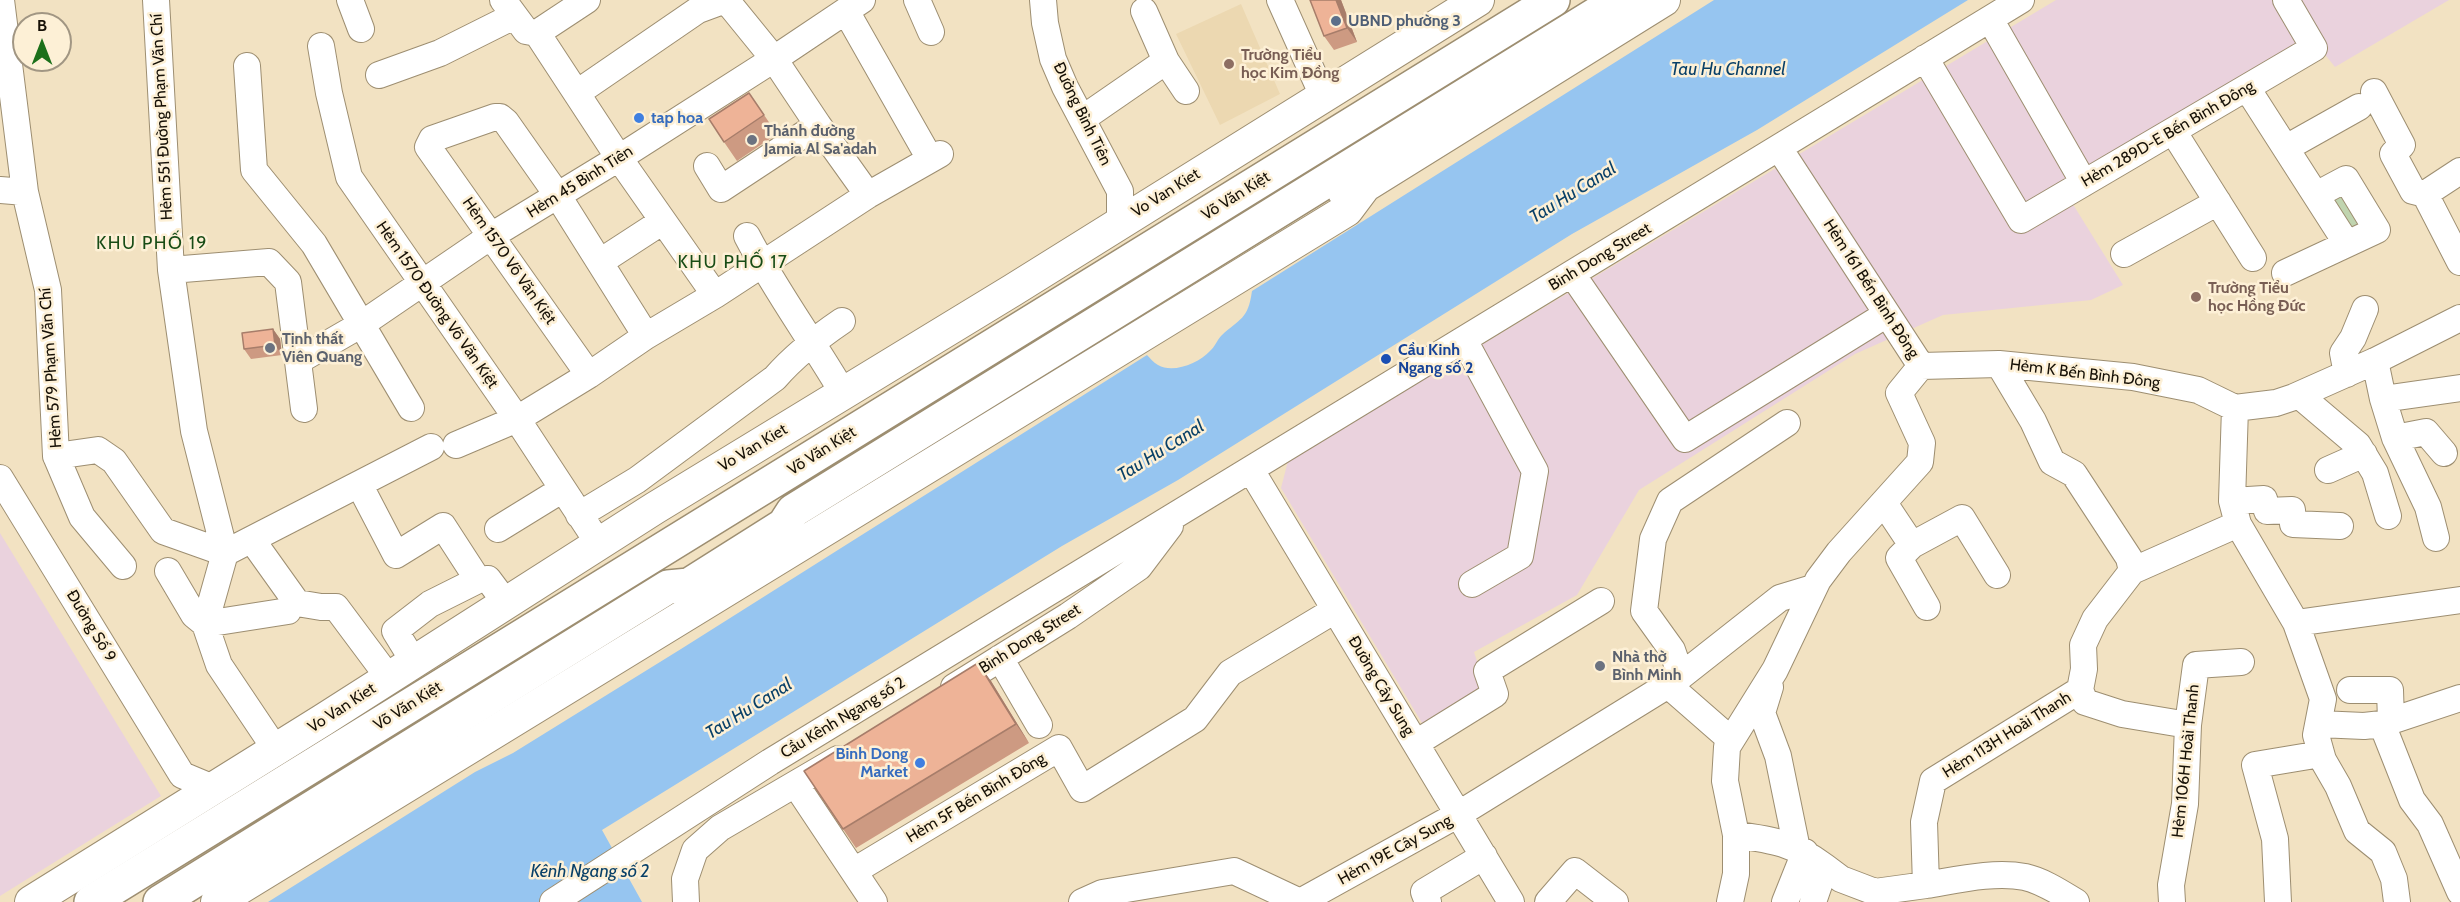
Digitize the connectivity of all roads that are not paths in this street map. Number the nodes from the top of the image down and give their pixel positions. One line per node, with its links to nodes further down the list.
1 (2, 0): 45 (street, Hẻm 579 Phạm Văn Chí)
2 (156, 0): 62 (street, Hẻm 551 Đường Phạm Văn Chí)
3 (350, 0): 20 (street)
4 (587, 0): 22 (street)
5 (726, 0): 15 (street); 25 (street)
6 (917, 0): 21 (street)
7 (1044, 0): 33 (street, Đường Bình Tiên)
8 (1280, 0): 32 (street)
9 (1478, 0): 32 (main road, Vo Van Kiet)
10 (1553, 0): 160 (highway, Võ Văn Kiệt)
11 (1619, 0): 104 (highway)
12 (1664, 0): 42 (main road)
13 (2021, 0): 19 (street, Binh Dong Street)
14 (2286, 0): 29 (street, Hẻm 289D-E Bến Bình Đông)
15 (696, 5): 31 (street)
16 (854, 5): 25 (street, Hẻm 45 Bình Tiên); 47 (street)
17 (509, 8): 22 (street); 28 (street)
18 (1144, 11): 26 (street)
19 (1990, 19): 24 (street, Binh Dong Street); 41 (street)
20 (361, 29)
21 (931, 32)
22 (537, 33): 31 (street)
23 (321, 46): 65 (street, Hẻm 1570 Đường Võ Văn Kiệt)
24 (1925, 58): 36 (street, Binh Dong Street); 41 (street, Hẻm 289D-E Bến Bình Đông)
25 (774, 59): 34 (street); 38 (street, Hẻm 45 Bình Tiên)
26 (1166, 61): 30 (street); 33 (street)
27 (246, 66): 71 (street)
28 (379, 75)
29 (2247, 88): 35 (street, Hẻm 289D-E Bến Bình Đông); 37 (street)
30 (1186, 91)
31 (577, 93): 38 (street)
32 (1323, 96): 50 (main road, Vo Van Kiet)
33 (1082, 119): 44 (street, Đường Bình Tiên)
34 (818, 125): 39 (street); 47 (street)
35 (2173, 131): 41 (street, Hẻm 289D-E Bến Bình Đông); 51 (street)
36 (1779, 148): 64 (street, Binh Dong Street); 68 (street, Hẻm 161 Bến Bình Đông)
37 (2286, 148): 46 (street); 48 (street)
38 (619, 158): 49 (street, Hẻm 45 Bình Tiên); 52 (street)
39 (706, 166)
40 (2460, 171): 46 (street)
41 (2084, 183)
42 (1365, 186): 104 (main road); 163 (main road)
43 (0, 190): 45 (street)
44 (1120, 191): 50 (street); 53 (street, Đường Bình Tiên)
45 (26, 192): 93 (street, Hẻm 579 Phạm Văn Chí)
46 (2425, 194): 60 (street)
47 (868, 195): 61 (street)
48 (2316, 195): 56 (street); 56 (street)
49 (558, 196): 54 (street, Hẻm 45 Bình Tiên); 54 (street, Hẻm 1570 Võ Văn Kiệt); 59 (street)
50 (1155, 200): 53 (main road, Vo Van Kiet)
51 (2218, 202): 57 (street); 58 (street)
52 (663, 220): 59 (street); 66 (street)
53 (1120, 222): 82 (main road, Vo Van Kiet)
54 (491, 236): 65 (street, Hẻm 45 Bình Tiên); 80 (street, Hẻm 1570 Võ Văn Kiệt)
55 (747, 236): 61 (street)
56 (2347, 244): 63 (street)
57 (2124, 254)
58 (2253, 258)
59 (600, 262): 72 (street)
60 (2460, 262)
61 (762, 264): 66 (street); 74 (street)
62 (171, 270): 75 (street); 112 (street, Hẻm 551 Đường Phạm Văn Chí)
63 (2285, 273)
64 (1572, 274): 68 (street); 73 (street, Binh Dong Street)
65 (421, 282): 71 (street, Hẻm 45 Bình Tiên); 88 (street, Hẻm 1570 Đường Võ Văn Kiệt)
66 (715, 295): 72 (street)
67 (2365, 309): 79 (street)
68 (1887, 314): 78 (street, Hẻm 161 Bến Bình Đông)
69 (2460, 318): 76 (street)
70 (842, 321): 74 (street)
71 (362, 324): 75 (street, Hẻm 45 Bình Tiên); 85 (street)
72 (646, 336): 80 (street)
73 (1464, 340): 94 (street, Binh Dong Street); 118 (street)
74 (813, 341): 82 (street); 102 (street)
75 (298, 361): 87 (street)
76 (2375, 361): 79 (street); 84 (street)
77 (1999, 364): 78 (street, Hẻm 161 Bến Bình Đông); 86 (street, Hẻm K Bến Bình Đông); 115 (street, Hẻm K Bến Bình Đông)
78 (1921, 366): 99 (street)
79 (2347, 374): 83 (street)
80 (589, 375): 88 (street)
81 (2460, 388): 84 (street)
82 (843, 393): 110 (main road, Vo Van Kiet)
83 (2300, 395): 86 (street); 92 (street)
84 (2383, 399): 90 (street)
85 (411, 408)
86 (2235, 408): 100 (street)
87 (304, 409)
88 (517, 419): 97 (street); 98 (street, Hẻm 1570 Đường Võ Văn Kiệt)
89 (1787, 423): 133 (street)
90 (2395, 438): 91 (street); 107 (street)
91 (2444, 453)
92 (2364, 454): 95 (street); 103 (street)
93 (56, 456): 112 (street, Hẻm 579 Phạm Văn Chí); 113 (street)
94 (1251, 470): 101 (street, Binh Dong Street); 125 (street, Đường Cây Sung)
95 (2328, 470)
96 (0, 478): 147 (street, Đường Số 9)
97 (359, 484): 109 (street); 117 (street)
98 (562, 489): 102 (street, Hẻm 1570 Đường Võ Văn Kiệt); 106 (street)
99 (1884, 503): 111 (street); 120 (street)
100 (2235, 512): 105 (street); 115 (street); 127 (street)
101 (1178, 514): 108 (street, Binh Dong Street); 129 (street, Binh Dong Street)
102 (579, 515): 110 (street, Hẻm 1570 Đường Võ Văn Kiệt)
103 (2388, 516)
104 (784, 525): 119 (highway)
105 (2340, 526)
106 (498, 529)
107 (2436, 538)
108 (1137, 539): 164 (street, Cầu Kênh Ngang số 2)
109 (252, 540): 112 (street); 131 (street)
110 (599, 544): 123 (main road, Vo Van Kiet)
111 (1912, 546): 116 (street); 124 (street)
112 (225, 553): 128 (street)
113 (123, 566)
114 (168, 571): 128 (street)
115 (2133, 571): 134 (street)
116 (1997, 575)
117 (478, 580): 123 (street); 131 (street)
118 (1472, 584)
119 (689, 585): 161 (highway); 162 (main road)
120 (1813, 588): 132 (street); 133 (street, Hẻm 19E Cây Sung)
121 (2460, 600): 127 (street)
122 (1601, 602): 143 (street)
123 (506, 603): 131 (main road, Vo Van Kiet)
124 (1928, 607)
125 (1335, 610): 143 (street, Đường Cây Sung); 156 (street, Hẻm 5F Bến Bình Đông)
126 (288, 611): 128 (street)
127 (2296, 623): 139 (street)
128 (205, 624): 145 (street)
129 (1000, 658): 136 (street, Binh Dong Street); 140 (street)
130 (2241, 662): 141 (street, Hẻm 106H Hoài Thanh)
131 (402, 670): 145 (main road, Vo Van Kiet)
132 (1775, 670): 142 (street); 153 (street)
133 (1675, 681): 142 (street); 151 (street, Hẻm 19E Cây Sung)
134 (2080, 690): 141 (street, Hẻm 113H Hoài Thanh); 157 (street, Hẻm 113H Hoài Thanh)
135 (2350, 690): 138 (street)
136 (936, 698)
137 (2460, 698): 138 (street)
138 (2387, 723): 139 (street); 158 (street)
139 (2319, 724): 146 (street)
140 (1039, 725)
141 (2188, 725): 177 (street, Hẻm 106H Hoài Thanh)
142 (1731, 740): 152 (street)
143 (1416, 743): 151 (street, Đường Cây Sung)
144 (856, 747): 148 (street)
145 (276, 750): 149 (main road, Vo Van Kiet)
146 (2321, 754): 178 (street); 179 (street)
147 (182, 775): 149 (street); 150 (street)
148 (796, 785): 156 (street); 165 (street)
149 (213, 788): 150 (main road, Vo Van Kiet)
150 (176, 811): 159 (main road, Vo Van Kiet)
151 (1459, 814): 154 (street, Đường Cây Sung); 168 (street, Hẻm 19E Cây Sung)
152 (1736, 836): 153 (street); 173 (street)
153 (1801, 850): 155 (street); 174 (street)
154 (1484, 856): 169 (street); 170 (street, Đường Cây Sung)
155 (1825, 867): 157 (street); 175 (street)
156 (854, 871): 166 (street)
157 (1914, 891): 176 (street)
158 (2460, 892)
159 (31, 902)
160 (91, 902)
161 (160, 902)
162 (191, 902)
163 (217, 902)
164 (553, 902)
165 (686, 902)
166 (874, 902)
167 (1082, 902): 168 (street)
168 (1300, 902)
169 (1428, 902)
170 (1511, 902)
171 (1548, 902): 172 (street)
172 (1616, 902)
173 (1730, 902)
174 (1785, 902)
175 (1813, 902)
176 (2076, 902)
177 (2172, 902)
178 (2278, 902)
179 (2397, 902)

